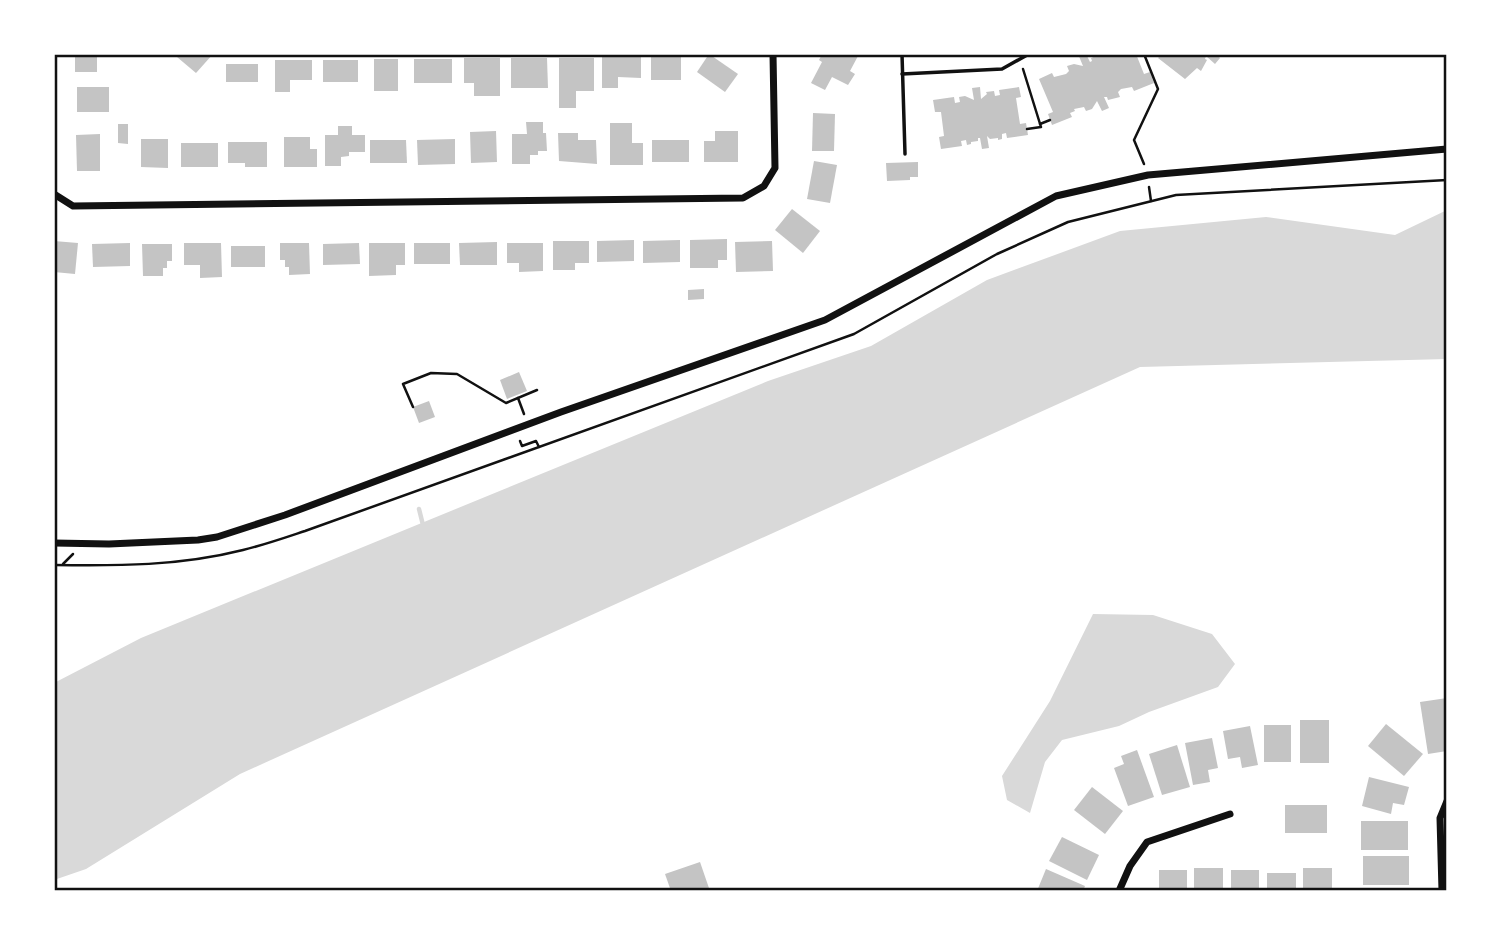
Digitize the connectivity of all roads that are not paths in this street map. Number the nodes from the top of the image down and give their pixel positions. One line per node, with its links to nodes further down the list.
1 (773, 54): 7 (street)
2 (902, 54): 4 (lane)
3 (1029, 54): 4 (lane)
4 (902, 74): 6 (lane)
5 (1447, 149): 8 (street)
6 (905, 154)
7 (54, 194)
8 (54, 543)
9 (1447, 801): 12 (street)
10 (1230, 814): 11 (street)
11 (1119, 891)
12 (1442, 891)

